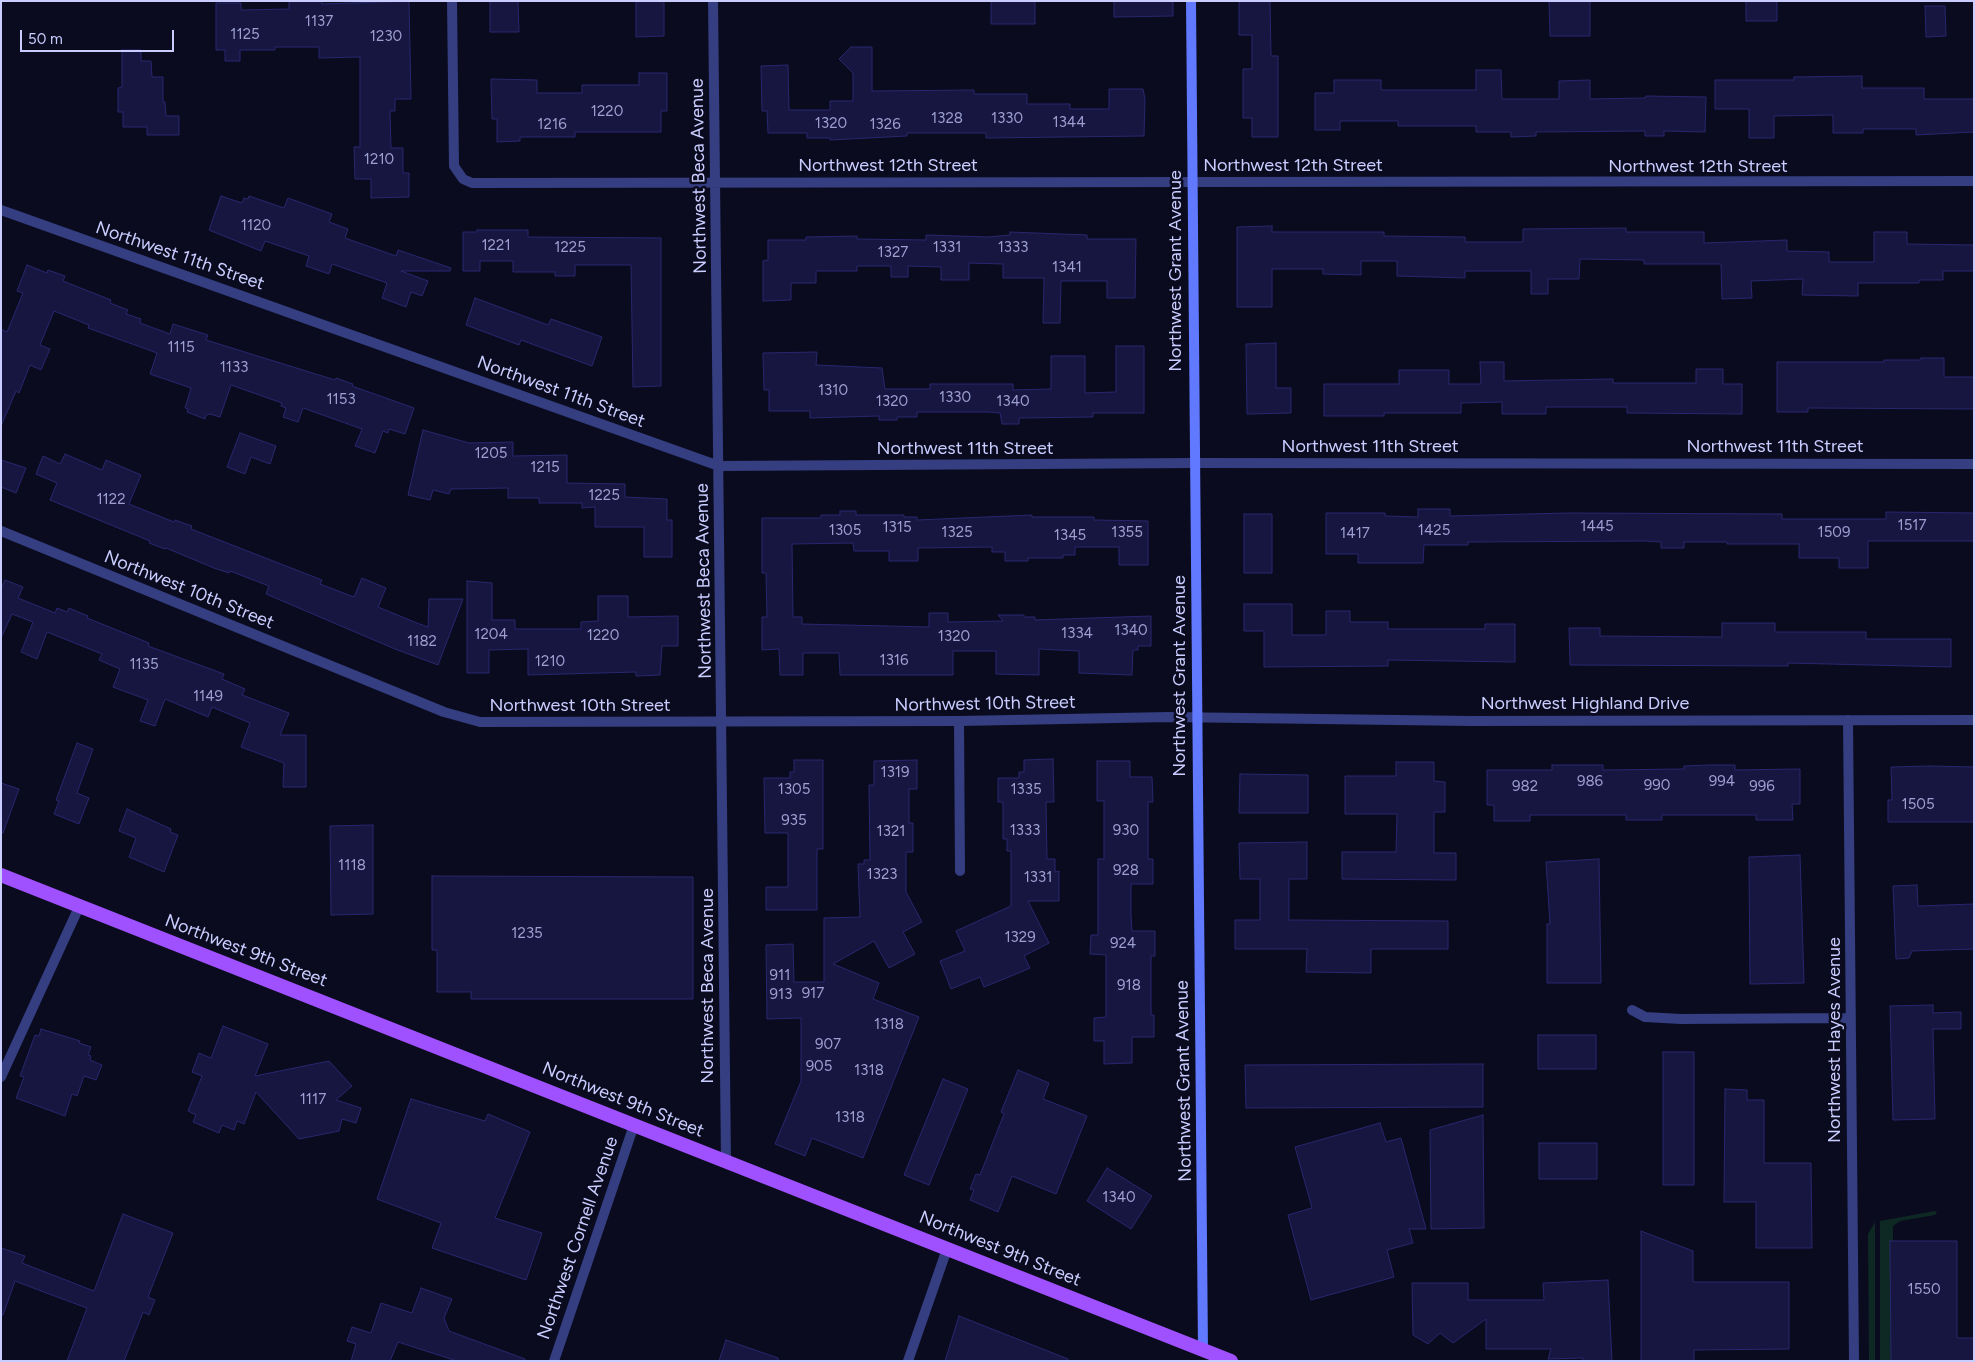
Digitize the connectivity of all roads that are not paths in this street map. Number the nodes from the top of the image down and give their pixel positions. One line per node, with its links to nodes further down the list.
1 (452, 1): 5 (street, Northwest 12th Street)
2 (713, 1): 5 (street, Northwest Beca Avenue)
3 (1191, 1): 6 (main road, Northwest Grant Avenue)
4 (1974, 181): 6 (street, Northwest 12th Street)
5 (715, 182): 6 (street, Northwest 12th Street); 10 (street, Northwest Beca Avenue)
6 (1192, 183): 8 (main road, Northwest Grant Avenue)
7 (1, 210): 10 (street, Northwest 11th Street)
8 (1194, 463): 9 (street, Northwest 11th Street); 10 (street, Northwest 11th Street); 12 (main road, Northwest Grant Avenue)
9 (1974, 464)
10 (719, 466): 16 (street, Northwest Beca Avenue)
11 (1, 531): 16 (street, Northwest 10th Street)
12 (1196, 717): 13 (street, Northwest Highland Drive); 15 (street, Northwest 10th Street); 26 (main road, Northwest Grant Avenue)
13 (1848, 720): 14 (street, Northwest Highland Drive); 21 (street, Northwest Hayes Avenue)
14 (1974, 720)
15 (960, 721): 16 (street, Northwest 10th Street); 17 (street)
16 (722, 722): 24 (street, Northwest Beca Avenue)
17 (960, 871)
18 (1, 875): 19 (main road, Northwest 9th Street)
19 (79, 907): 22 (street); 23 (main road, Northwest 9th Street)
20 (1632, 1010): 21 (street)
21 (1851, 1018): 30 (street, Northwest Hayes Avenue)
22 (1, 1077)
23 (634, 1125): 24 (main road, Northwest 9th Street); 27 (street, Northwest Cornell Avenue)
24 (726, 1161): 25 (main road, Northwest 9th Street)
25 (947, 1248): 26 (main road, Northwest 9th Street); 28 (street)
26 (1202, 1350): 29 (main road, Northwest 9th Street)
27 (554, 1361)
28 (908, 1361)
29 (1231, 1361)
30 (1854, 1361)

